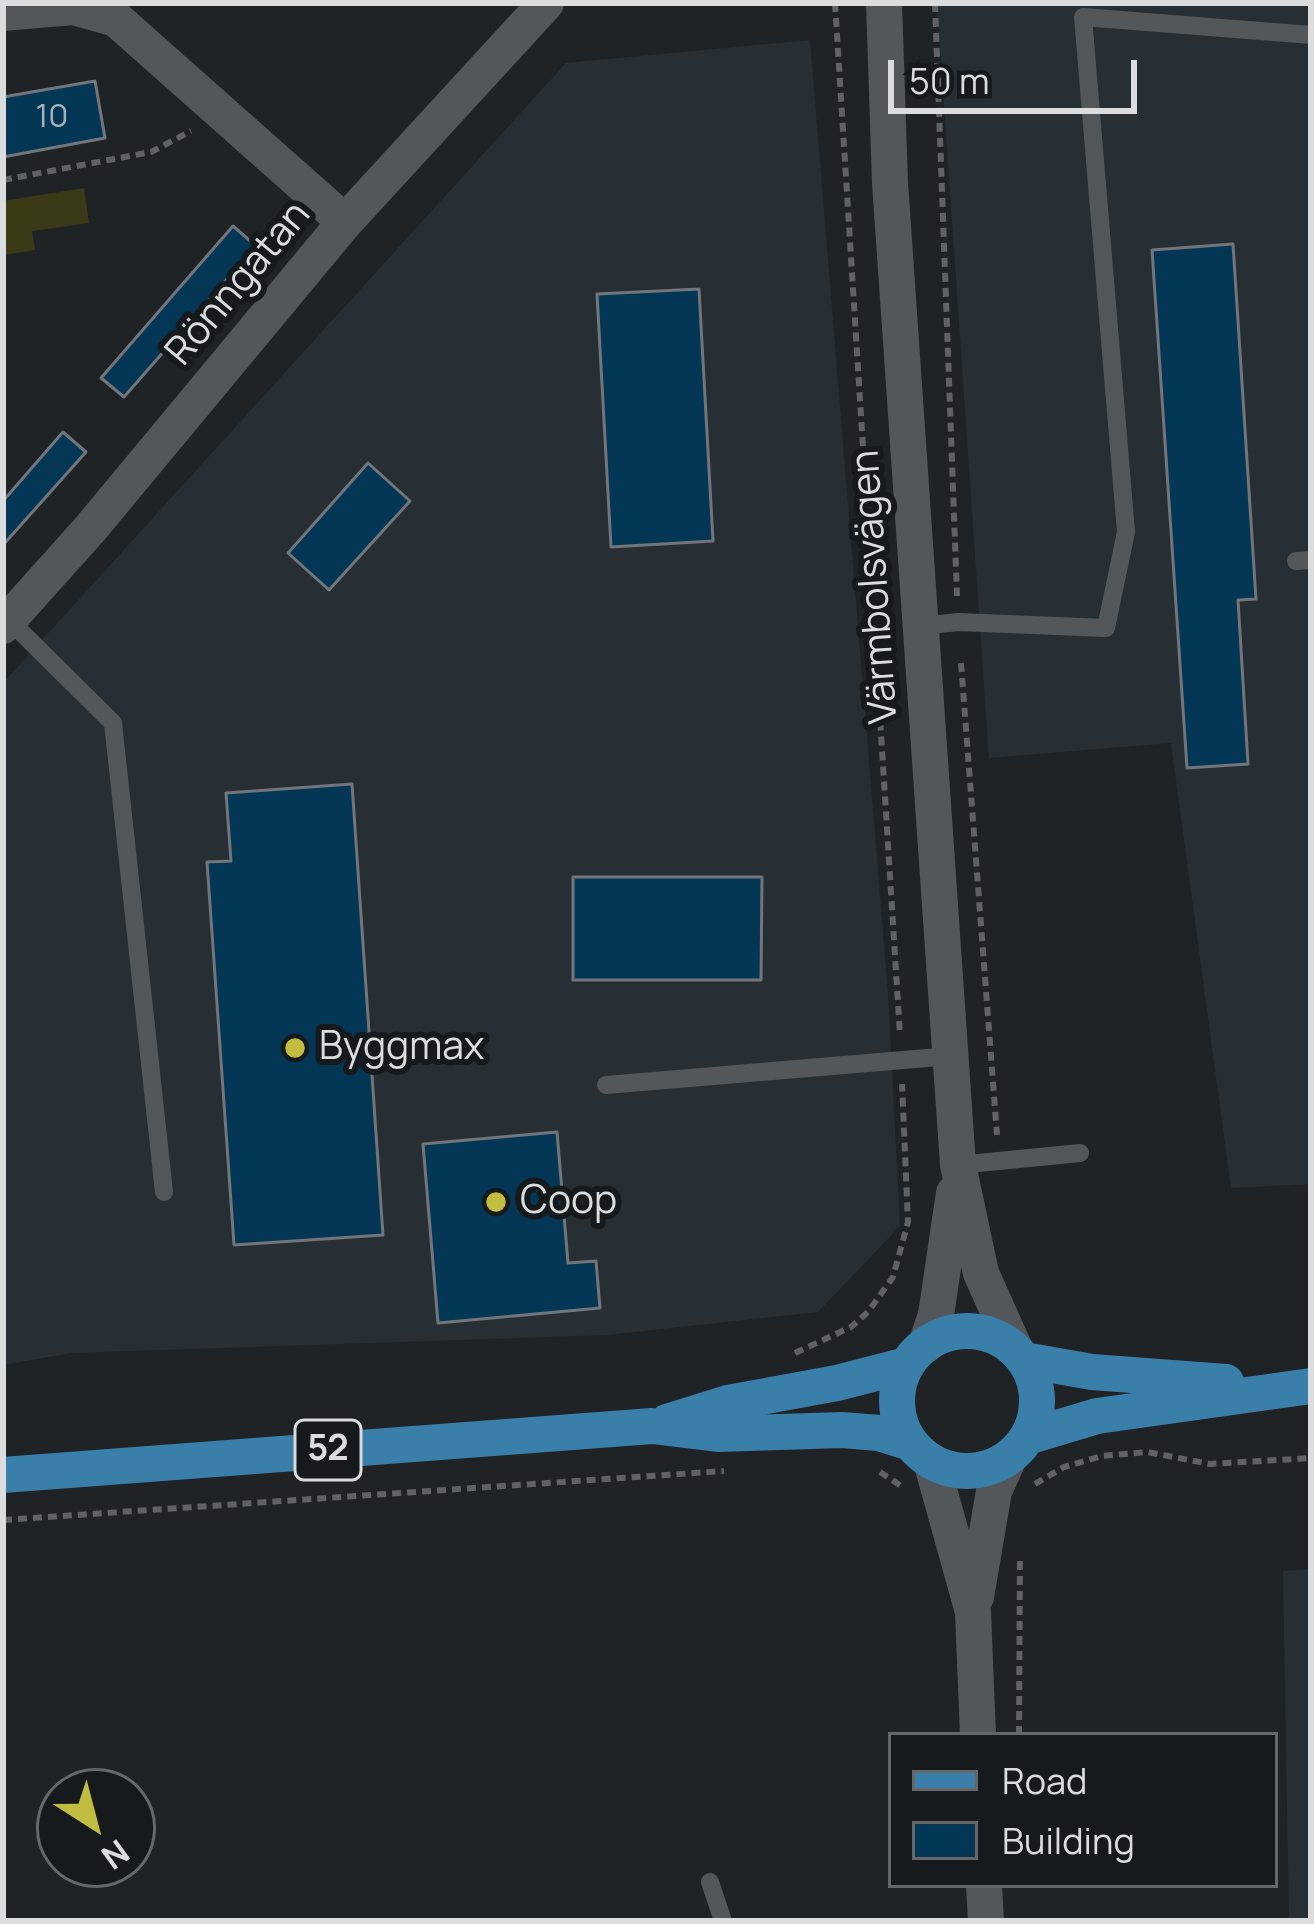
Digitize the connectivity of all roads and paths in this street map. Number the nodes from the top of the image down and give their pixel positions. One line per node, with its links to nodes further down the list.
1 (546, 3): 9 (street, Rönngatan)
2 (835, 3): 13 (path)
3 (884, 3): 11 (street, Värmbolsvägen)
4 (90, 6): 5 (street); 9 (street)
5 (3, 13)
6 (1311, 35): 11 (lane)
7 (197, 125): 8 (path)
8 (3, 180)
9 (345, 222): 10 (street, Rönngatan)
10 (6, 623): 17 (lane)
11 (921, 626): 12 (street, Värmbolsvägen)
12 (951, 1056): 13 (lane); 16 (street, Värmbolsvägen)
13 (901, 1060): 14 (lane); 18 (path)
14 (606, 1084)
15 (1080, 1153): 16 (lane)
16 (958, 1166): 19 (street, Värmbolsvägen); 20 (street, Värmbolsvägen)
17 (164, 1192)
18 (832, 1338)
19 (916, 1355): 20 (main road, 52); 22 (main road, 52); 24 (main road)
20 (1019, 1355): 21 (main road, 52); 23 (main road)
21 (1303, 1386): 23 (main road, 52)
22 (652, 1426): 24 (main road, 52); 28 (main road, 52)
23 (1018, 1448): 24 (main road, 52); 33 (street)
24 (921, 1452): 33 (street)
25 (1311, 1458): 29 (path)
26 (872, 1469): 30 (path)
27 (744, 1470): 31 (path)
28 (3, 1475)
29 (1030, 1489)
30 (916, 1501)
31 (3, 1520)
32 (1020, 1549): 35 (path)
33 (973, 1612): 34 (street)
34 (978, 1732)
35 (1019, 1732)
36 (710, 1882): 38 (lane)
37 (984, 1888): 39 (street)
38 (723, 1921)
39 (986, 1921)

